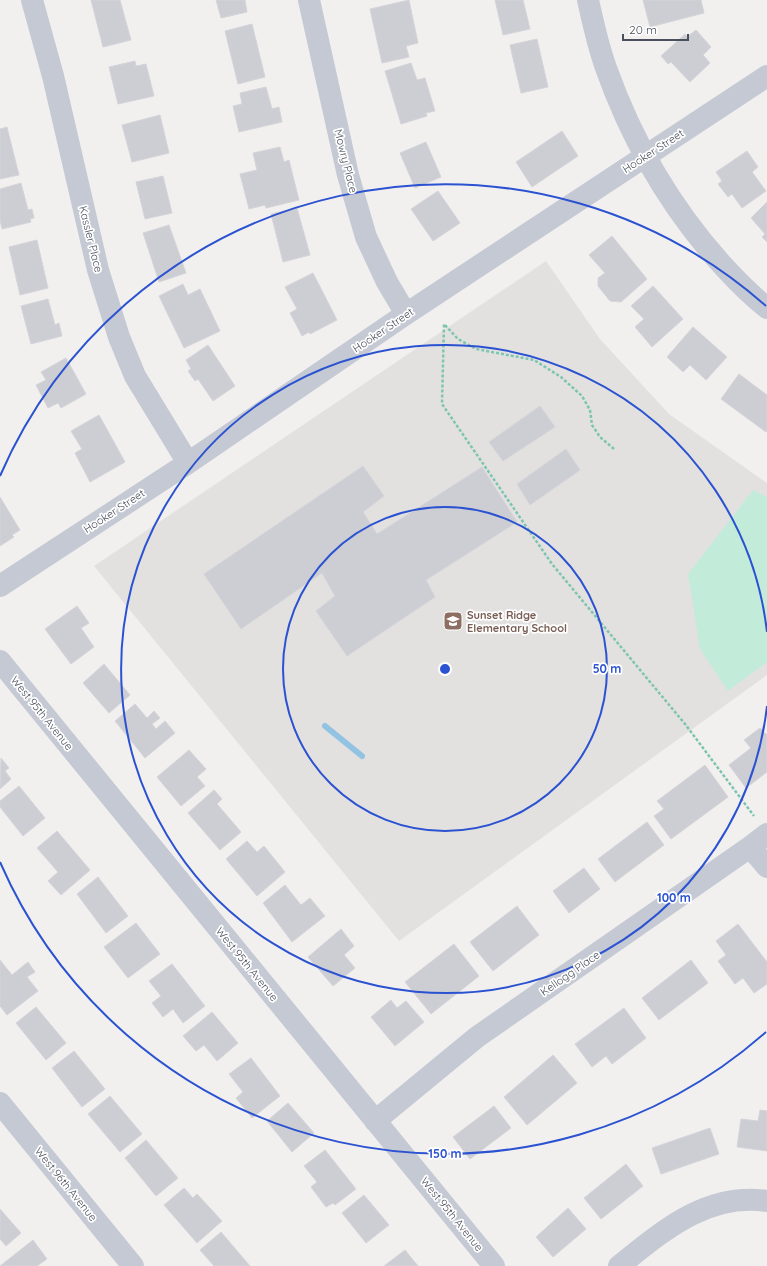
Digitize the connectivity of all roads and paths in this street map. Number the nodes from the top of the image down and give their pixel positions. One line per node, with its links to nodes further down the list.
1 (32, 0): 9 (street, Kassler Place)
2 (309, 0): 7 (street, Mowry Place)
3 (588, 0): 5 (street)
4 (767, 76): 5 (street, Hooker Street)
5 (645, 157): 6 (street); 7 (street, Hooker Street)
6 (767, 308)
7 (406, 314): 9 (street, Hooker Street)
8 (614, 449): 12 (path)
9 (188, 463): 10 (street, Hooker Street)
10 (0, 586)
11 (0, 661): 15 (street, West 95th Avenue)
12 (758, 833): 13 (street); 15 (street, Kellogg Place)
13 (767, 867)
14 (0, 1103): 17 (street, West 96th Avenue)
15 (375, 1121): 18 (street, West 95th Avenue)
16 (767, 1201): 19 (street)
17 (133, 1266)
18 (494, 1266)
19 (619, 1266)

